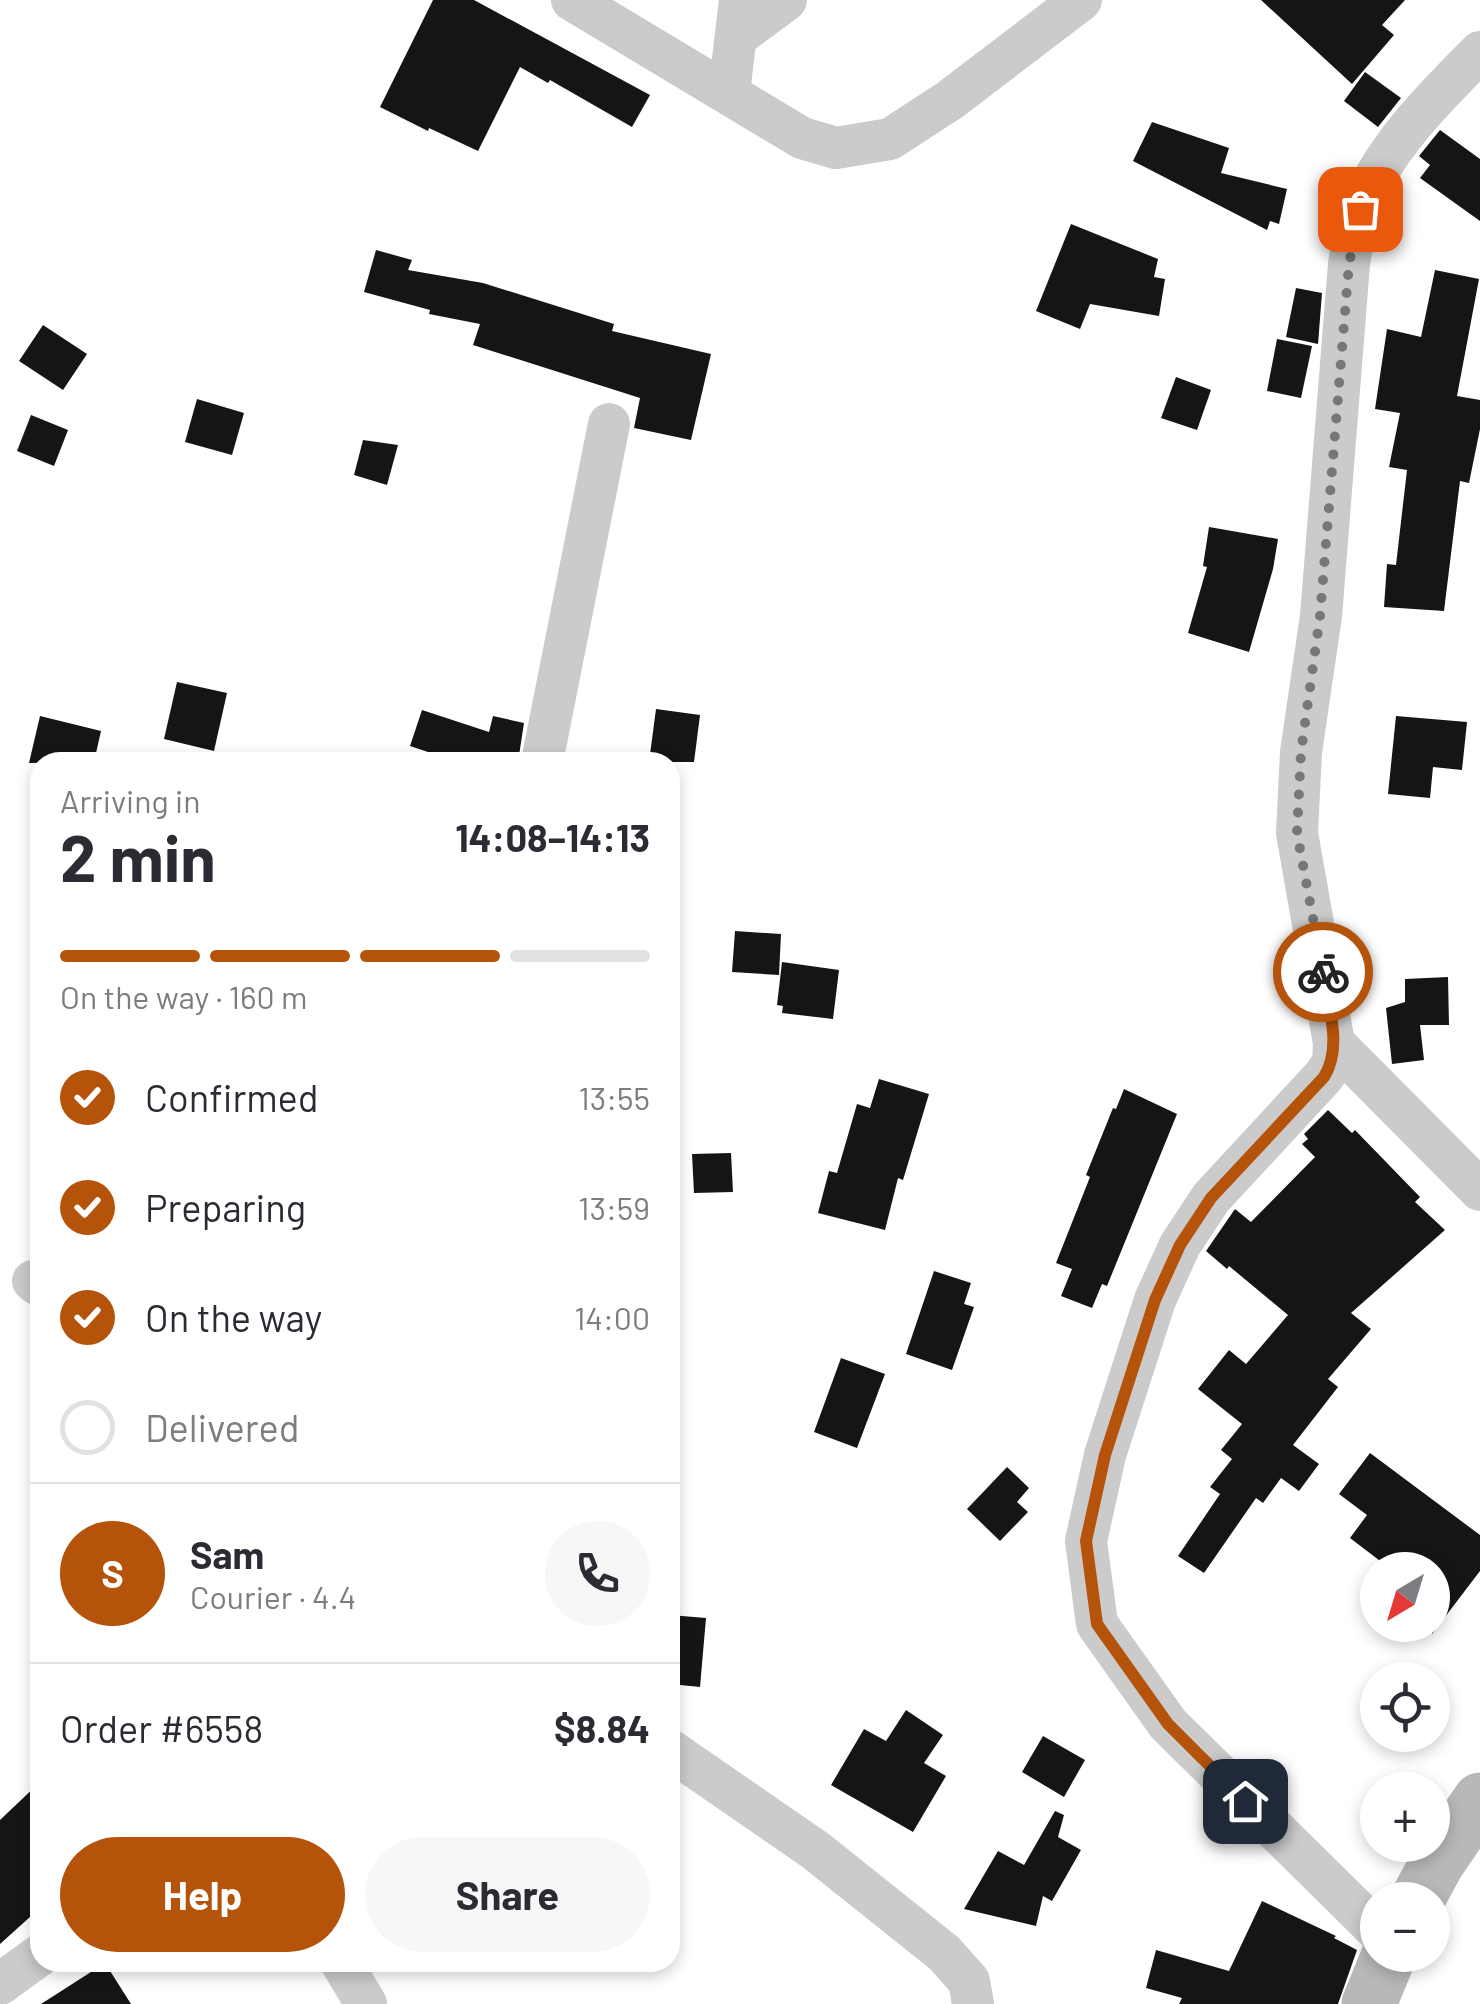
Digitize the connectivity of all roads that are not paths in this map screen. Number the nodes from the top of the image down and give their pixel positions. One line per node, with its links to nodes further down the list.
1 (572, 0): 6 (street)
2 (786, 0): 4 (street)
3 (1081, 0): 6 (street)
4 (738, 19): 6 (street)
5 (1480, 52): 9 (street)
6 (729, 94)
7 (609, 424): 8 (street)
8 (544, 752)
9 (1334, 1044): 10 (street); 14 (street)
10 (1480, 1190)
11 (680, 1757): 20 (street)
12 (1480, 1800): 13 (street)
13 (1427, 1882)
14 (1360, 1914)
15 (30, 1962): 18 (street)
16 (347, 1972): 19 (street)
17 (1382, 1972): 21 (street)
18 (0, 1984)
19 (366, 2004)
20 (974, 2004)
21 (1370, 2004)

